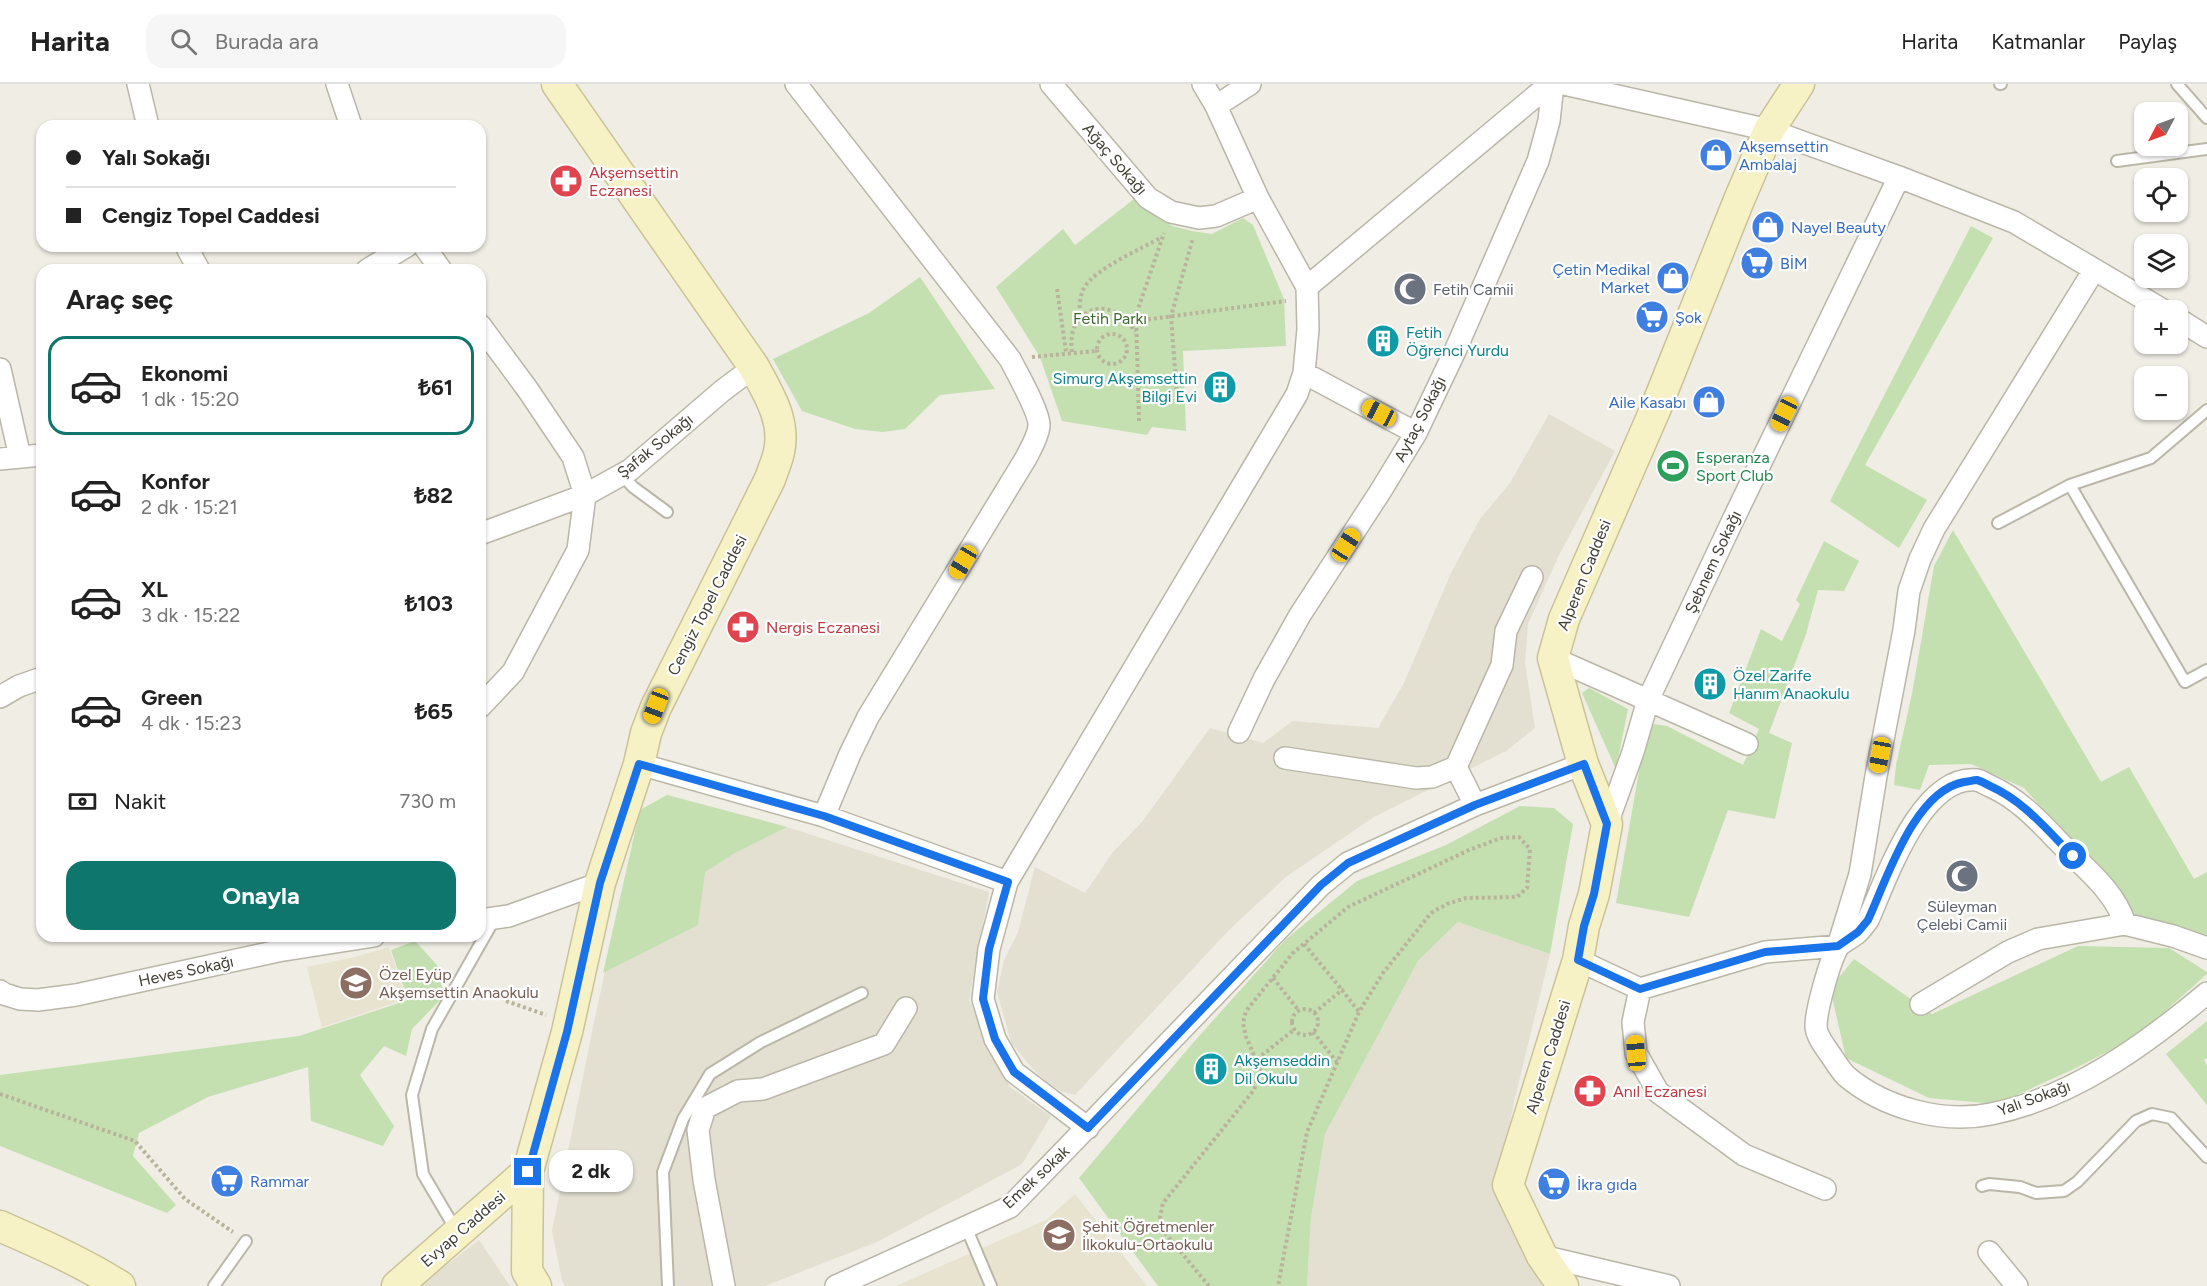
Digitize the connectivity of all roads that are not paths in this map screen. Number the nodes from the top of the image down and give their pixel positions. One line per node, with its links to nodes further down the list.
1 (138, 84): 14 (street)
2 (337, 84): 15 (street)
3 (557, 84): 29 (main road, Cengiz Topel Caddesi)
4 (796, 84): 56 (street)
5 (1052, 84): 20 (street, Ağaç Sokağı)
6 (1203, 84): 12 (street)
7 (1250, 84): 12 (street)
8 (1552, 84): 24 (street); 33 (street, Aytaç Sokağı)
9 (1564, 84): 16 (street)
10 (1799, 84): 16 (main road, Alperen Caddesi)
11 (2177, 84): 13 (lane)
12 (1216, 106): 20 (street)
13 (2207, 118)
14 (147, 120)
15 (349, 120)
16 (1769, 130): 19 (street); 43 (main road, Alperen Caddesi)
17 (2207, 149): 18 (lane)
18 (2117, 161)
19 (1899, 177): 23 (street); 47 (street, Şebnem Sokağı)
20 (1258, 198): 24 (street)
21 (397, 252): 22 (street)
22 (378, 264)
23 (2094, 270): 25 (street); 65 (street, Yalı Sokağı)
24 (1307, 292): 31 (street)
25 (2146, 300)
26 (2188, 325): 28 (street)
27 (486, 333): 38 (street)
28 (2207, 337)
29 (753, 367): 36 (street, Şafak Sokağı); 52 (main road, Cengiz Topel Caddesi)
30 (0, 369): 35 (street)
31 (1304, 373): 33 (street); 58 (street)
32 (2207, 410): 37 (lane)
33 (1416, 433): 49 (street, Aytaç Sokağı)
34 (36, 455): 35 (street)
35 (10, 458)
36 (622, 475): 38 (street, Şafak Sokağı); 39 (lane)
37 (2070, 484): 40 (lane); 44 (lane)
38 (585, 495): 41 (street, Şafak Sokağı); 48 (street)
39 (667, 512)
40 (1998, 523)
41 (486, 532)
42 (1532, 577): 54 (street)
43 (1553, 658): 47 (street); 53 (main road)
44 (2207, 670)
45 (36, 680): 46 (street)
46 (0, 697)
47 (1648, 700): 50 (street); 57 (street, Şebnem Sokağı)
48 (486, 701)
49 (1239, 732)
50 (1747, 744)
51 (1285, 758): 54 (street)
52 (639, 764): 56 (street); 59 (main road, Cengiz Topel Caddesi)
53 (1584, 764): 55 (street, Emek sokak); 57 (main road)
54 (1456, 767): 55 (street)
55 (1475, 805): 74 (street, Emek sokak)
56 (824, 816): 58 (street)
57 (1607, 824): 67 (main road, Alperen Caddesi)
58 (1008, 882): 74 (street)
59 (600, 883): 60 (street); 76 (main road, Cengiz Topel Caddesi)
60 (488, 919)
61 (2125, 924): 65 (street); 66 (street); 72 (street)
62 (300, 942): 64 (street, Heves Sokağı)
63 (476, 942): 81 (lane)
64 (276, 944): 69 (street, Heves Sokağı)
65 (1838, 946): 68 (street); 71 (street, Yalı Sokağı)
66 (2207, 948)
67 (1578, 960): 68 (street); 84 (main road, Alperen Caddesi)
68 (1640, 989): 78 (street)
69 (0, 990)
70 (862, 993): 89 (lane)
71 (2207, 993)
72 (1921, 1004)
73 (906, 1008): 90 (street)
74 (1088, 1128): 80 (street, Emek sokak)
75 (2207, 1157): 77 (lane)
76 (528, 1172): 81 (main road, Evyap Caddesi); 88 (main road, Cengiz Topel Caddesi)
77 (1982, 1185)
78 (1825, 1189)
79 (0, 1226): 85 (main road)
80 (966, 1227): 91 (street, Emek sokak); 92 (lane)
81 (458, 1234): 87 (main road, Evyap Caddesi)
82 (246, 1241): 86 (lane)
83 (1989, 1252): 95 (street)
84 (1542, 1256): 93 (main road, Alperen Caddesi); 94 (street)
85 (104, 1282)
86 (214, 1286)
87 (397, 1286)
88 (536, 1286)
89 (668, 1286)
90 (724, 1286)
91 (836, 1286)
92 (991, 1286)
93 (1563, 1286)
94 (1669, 1286)
95 (2017, 1286)

